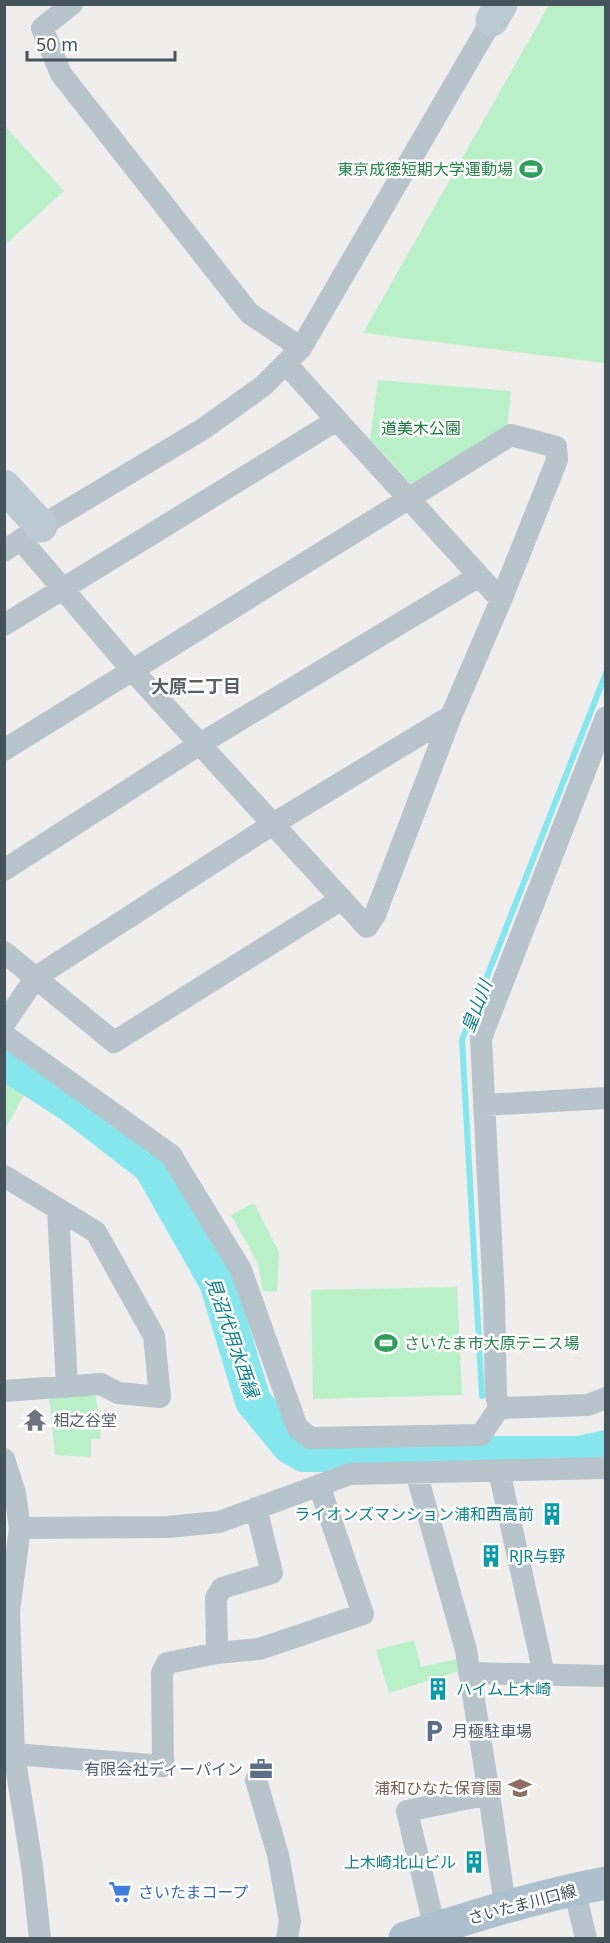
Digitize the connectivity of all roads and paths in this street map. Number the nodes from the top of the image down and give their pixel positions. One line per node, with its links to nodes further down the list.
1 (72, 4): 3 (street)
2 (497, 12): 3 (street)
3 (294, 356): 4 (street); 7 (street)
4 (337, 420): 6 (street); 9 (street)
5 (4, 486): 7 (street)
6 (408, 499): 8 (street); 10 (street); 12 (street)
7 (22, 539): 9 (street)
8 (479, 576): 10 (street); 15 (street)
9 (63, 588): 11 (street); 12 (street)
10 (501, 600): 13 (street)
11 (4, 625)
12 (132, 670): 15 (street); 16 (street)
13 (451, 716): 17 (street); 19 (street)
14 (606, 717): 25 (street)
15 (200, 744): 17 (street); 18 (street)
16 (4, 750)
17 (273, 824): 19 (street); 21 (street)
18 (4, 870)
19 (342, 899): 21 (street)
20 (4, 952): 21 (street)
21 (36, 977): 22 (street)
22 (4, 1024)
23 (4, 1035): 31 (street)
24 (606, 1098): 25 (street)
25 (484, 1105): 31 (street)
26 (4, 1176): 27 (street)
27 (58, 1209): 28 (street); 28 (street)
28 (68, 1387): 29 (street)
29 (4, 1391)
30 (606, 1398): 31 (street)
31 (499, 1408)
32 (4, 1459): 38 (street)
33 (606, 1468): 34 (street)
34 (499, 1471): 35 (street); 41 (street)
35 (416, 1472): 36 (street); 40 (street)
36 (319, 1485): 37 (street); 39 (street)
37 (256, 1508): 38 (street); 39 (street)
38 (20, 1528): 43 (street)
39 (217, 1653): 43 (street)
40 (470, 1673): 41 (street); 45 (street)
41 (544, 1674): 42 (street)
42 (606, 1676)
43 (9, 1755): 49 (street)
44 (256, 1780): 50 (street)
45 (489, 1794): 47 (street); 48 (street)
46 (590, 1886): 47 (main road, さいたま川口線); 51 (street)
47 (505, 1906): 48 (main road, さいたま川口線)
48 (420, 1934)
49 (40, 1938)
50 (287, 1938)
51 (586, 1938)

